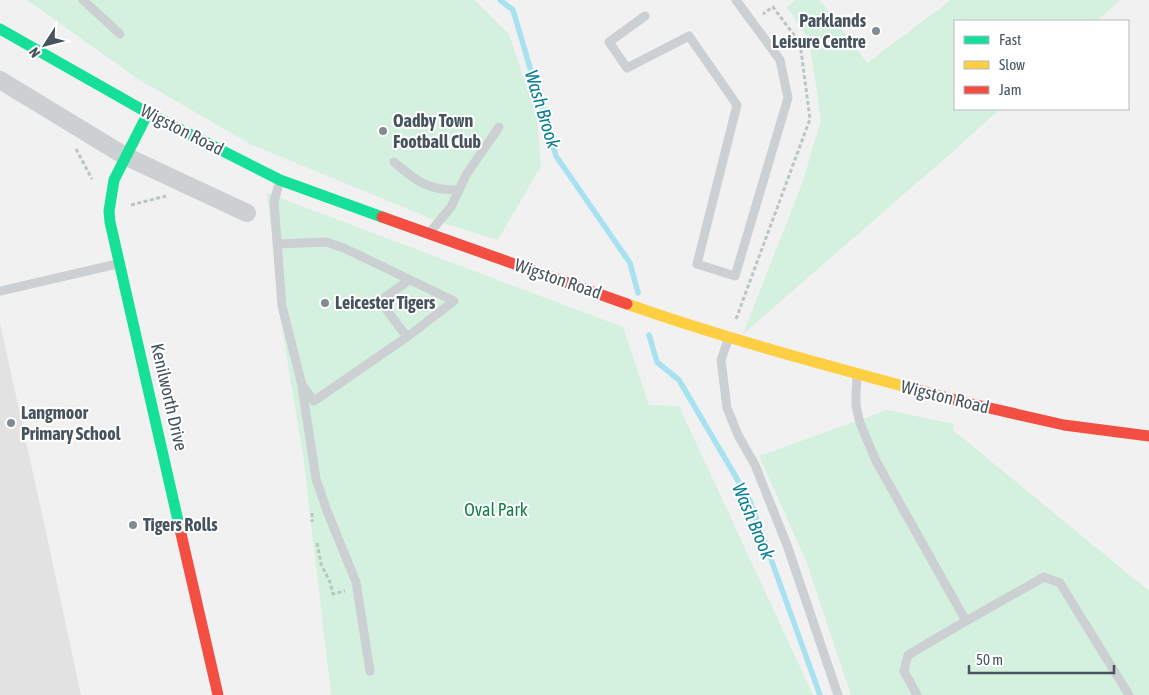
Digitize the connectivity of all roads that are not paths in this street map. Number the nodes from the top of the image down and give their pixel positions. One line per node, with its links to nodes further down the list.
1 (83, 0): 5 (lane)
2 (736, 0): 3 (lane)
3 (646, 16)
4 (0, 29): 7 (main road, Wigston Road)
5 (120, 34)
6 (0, 80): 9 (street)
7 (148, 113): 9 (main road, Kenilworth Drive); 11 (main road, Wigston Road)
8 (500, 127): 12 (lane)
9 (126, 156): 13 (street); 16 (main road, Kenilworth Drive)
10 (394, 162): 12 (lane)
11 (280, 180): 14 (main road, Wigston Road); 15 (lane)
12 (458, 190): 14 (lane)
13 (247, 214)
14 (428, 234): 20 (main road, Wigston Road)
15 (277, 244): 17 (lane); 22 (lane)
16 (120, 263): 18 (lane); 26 (main road, Kenilworth Drive)
17 (409, 280): 19 (lane); 19 (lane)
18 (0, 291)
19 (407, 337): 22 (lane)
20 (729, 337): 21 (main road, Wigston Road); 27 (lane)
21 (858, 374): 23 (main road, Wigston Road); 24 (lane)
22 (302, 385): 25 (lane)
23 (1149, 436)
24 (966, 620): 28 (lane); 29 (lane)
25 (370, 671)
26 (218, 695)
27 (838, 695)
28 (917, 695)
29 (1129, 695)

